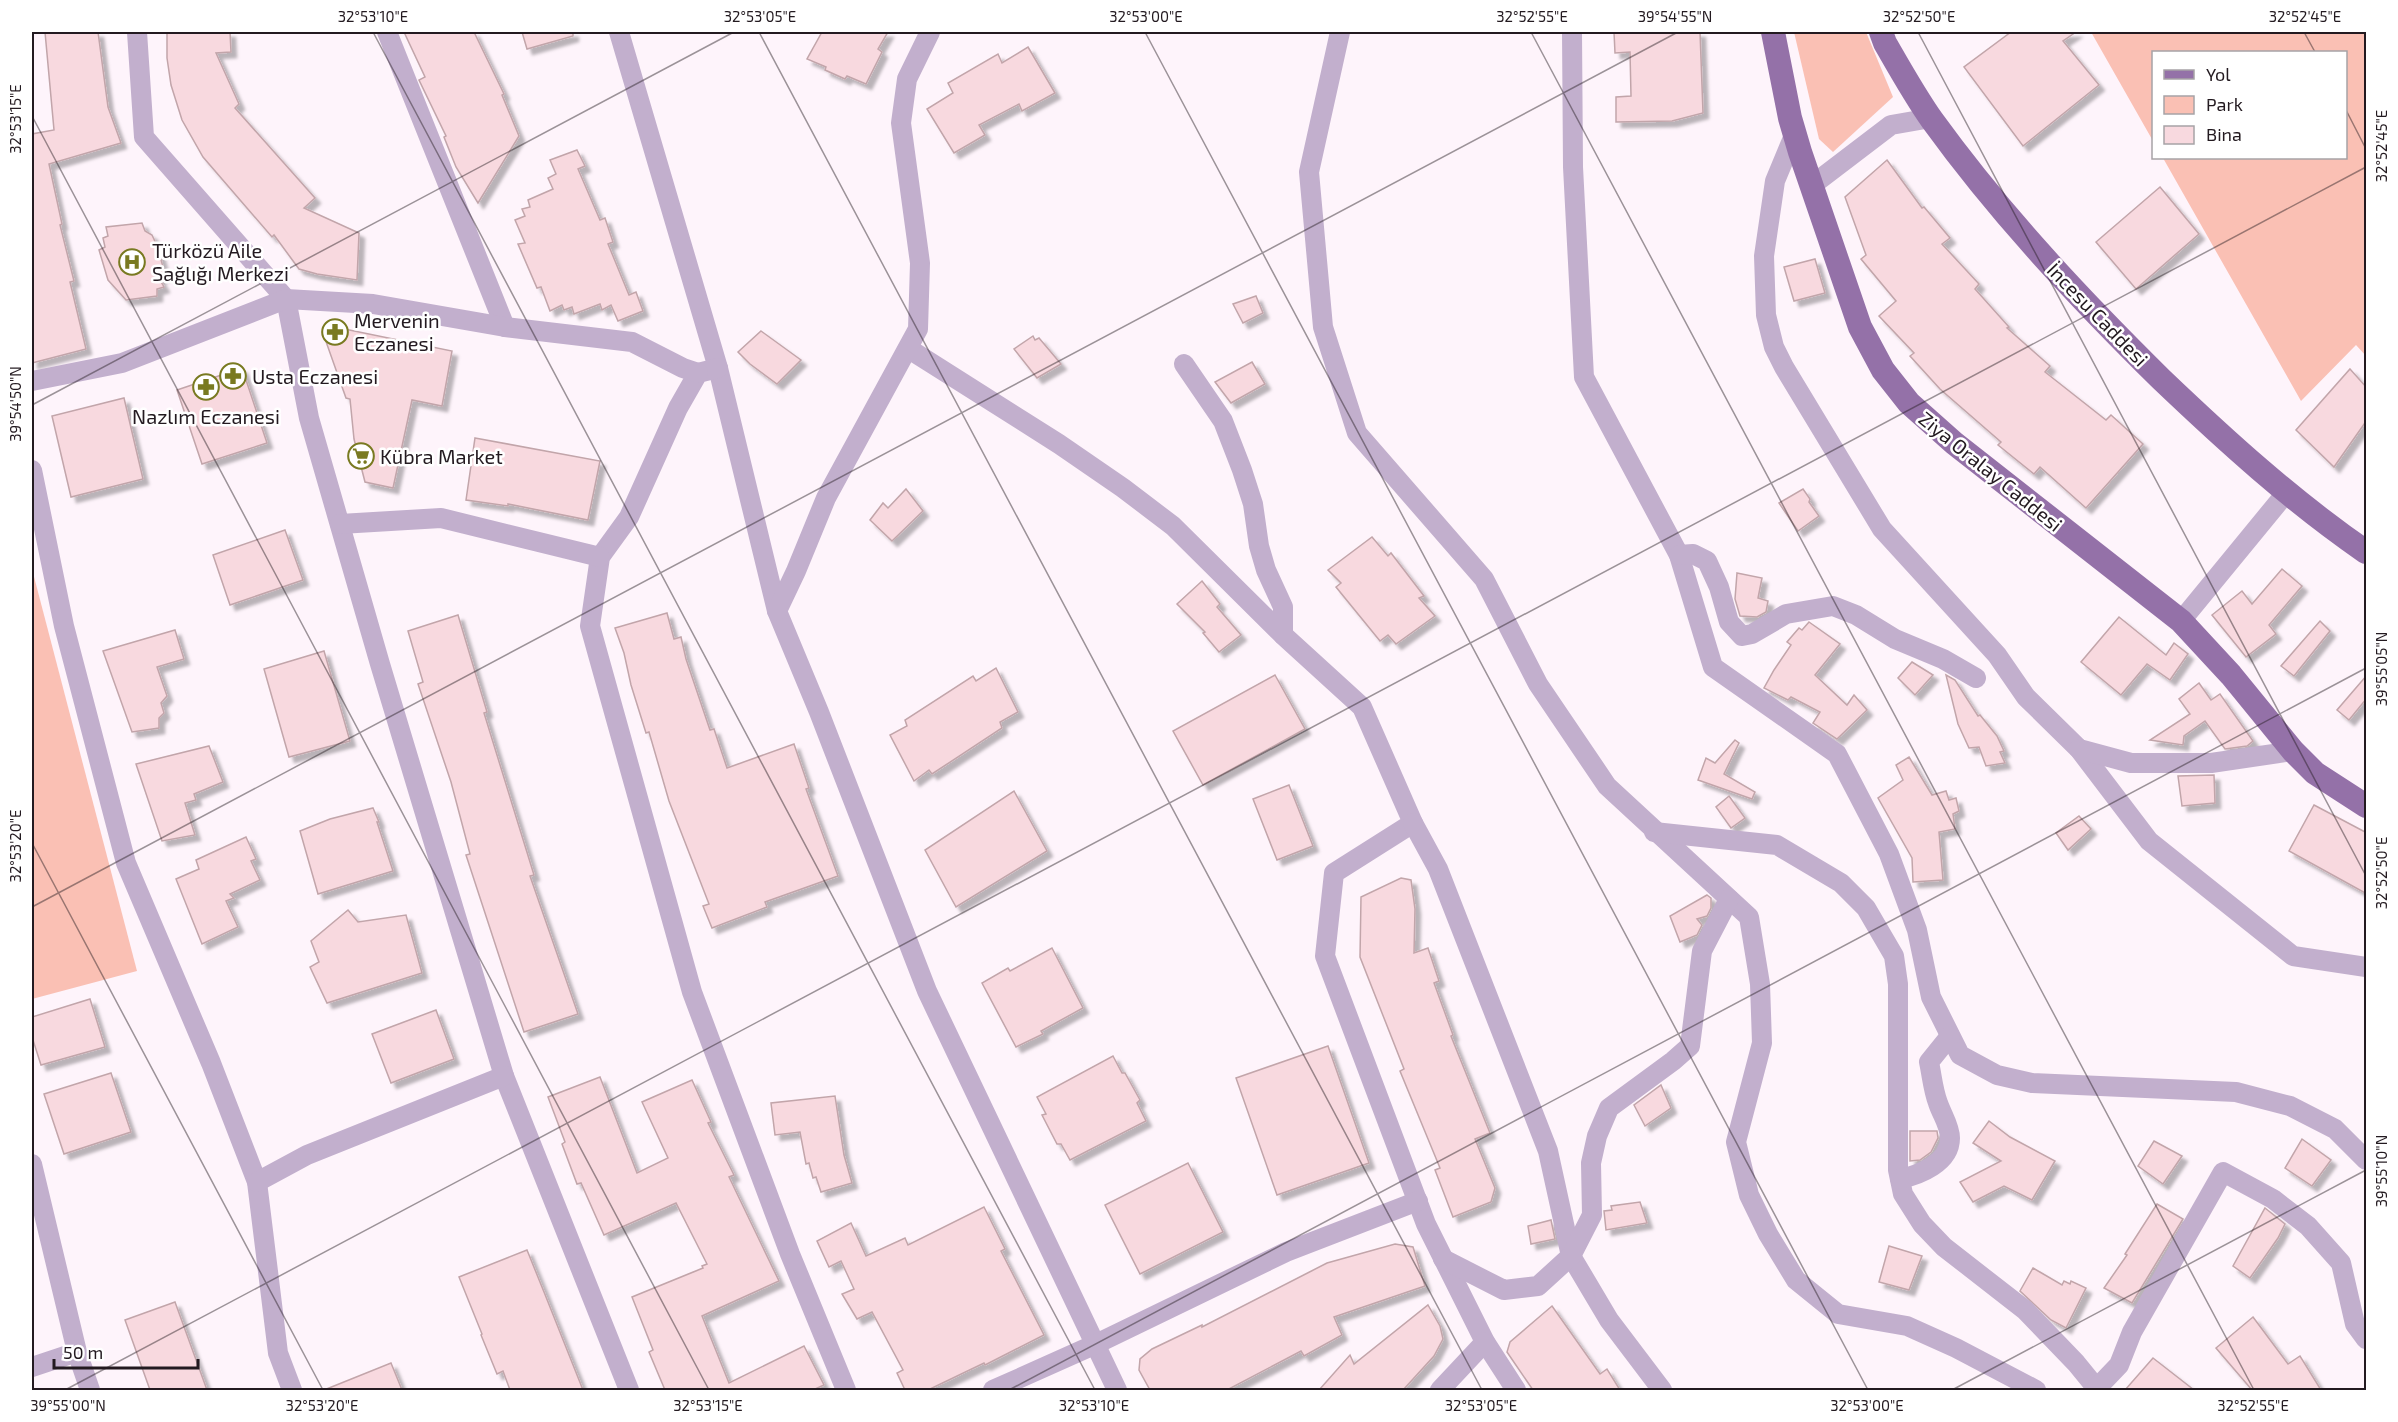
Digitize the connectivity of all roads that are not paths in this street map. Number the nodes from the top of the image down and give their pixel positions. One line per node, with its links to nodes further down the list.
1 (137, 32): 12 (street)
2 (387, 32): 13 (street)
3 (619, 32): 16 (street)
4 (930, 32): 14 (street)
5 (1340, 32): 33 (street)
6 (1572, 32): 23 (street)
7 (1773, 32): 10 (main road, Ziya Oralay Caddesi)
8 (1881, 32): 9 (main road, İncesu Caddesi)
9 (1931, 118): 11 (street); 20 (main road, İncesu Caddesi)
10 (1795, 133): 11 (main road, Ziya Oralay Caddesi); 29 (street)
11 (1811, 186): 26 (main road, Ziya Oralay Caddesi)
12 (286, 299): 13 (street); 18 (street); 21 (street)
13 (505, 327): 17 (street)
14 (909, 349): 25 (street); 27 (street)
15 (1184, 364): 27 (street)
16 (718, 368): 17 (street); 25 (street)
17 (698, 373): 24 (street)
18 (32, 381)
19 (32, 470): 41 (street)
20 (2286, 493): 22 (main road, İncesu Caddesi); 26 (street)
21 (340, 524): 24 (street); 37 (street)
22 (2367, 552)
23 (1679, 555): 28 (street); 36 (street)
24 (600, 557): 54 (street)
25 (777, 611): 47 (street)
26 (2181, 621): 30 (main road, Ziya Oralay Caddesi)
27 (1283, 635): 32 (street)
28 (1976, 678)
29 (2079, 749): 30 (street); 35 (street)
30 (2293, 752): 31 (main road, Ziya Oralay Caddesi)
31 (2367, 806)
32 (1413, 823): 42 (street); 43 (street)
33 (1654, 832): 34 (street); 40 (street)
34 (1729, 899): 43 (street); 60 (street)
35 (2367, 967)
36 (1950, 1036): 38 (street); 40 (street)
37 (504, 1076): 41 (street); 53 (street)
38 (2367, 1160)
39 (32, 1164): 48 (street)
40 (1900, 1179): 50 (street)
41 (256, 1182): 52 (street)
42 (1418, 1201): 44 (street); 47 (street)
43 (1571, 1256): 44 (street); 59 (street)
44 (1443, 1259): 46 (street)
45 (2367, 1339): 50 (street)
46 (1485, 1342): 57 (street); 58 (street)
47 (1096, 1344): 55 (street); 56 (street)
48 (77, 1352): 49 (street); 51 (street)
49 (32, 1367)
50 (2098, 1389)
51 (90, 1390)
52 (292, 1390)
53 (629, 1390)
54 (846, 1390)
55 (993, 1390)
56 (1117, 1390)
57 (1440, 1390)
58 (1516, 1390)
59 (1662, 1390)
60 (2036, 1390)

